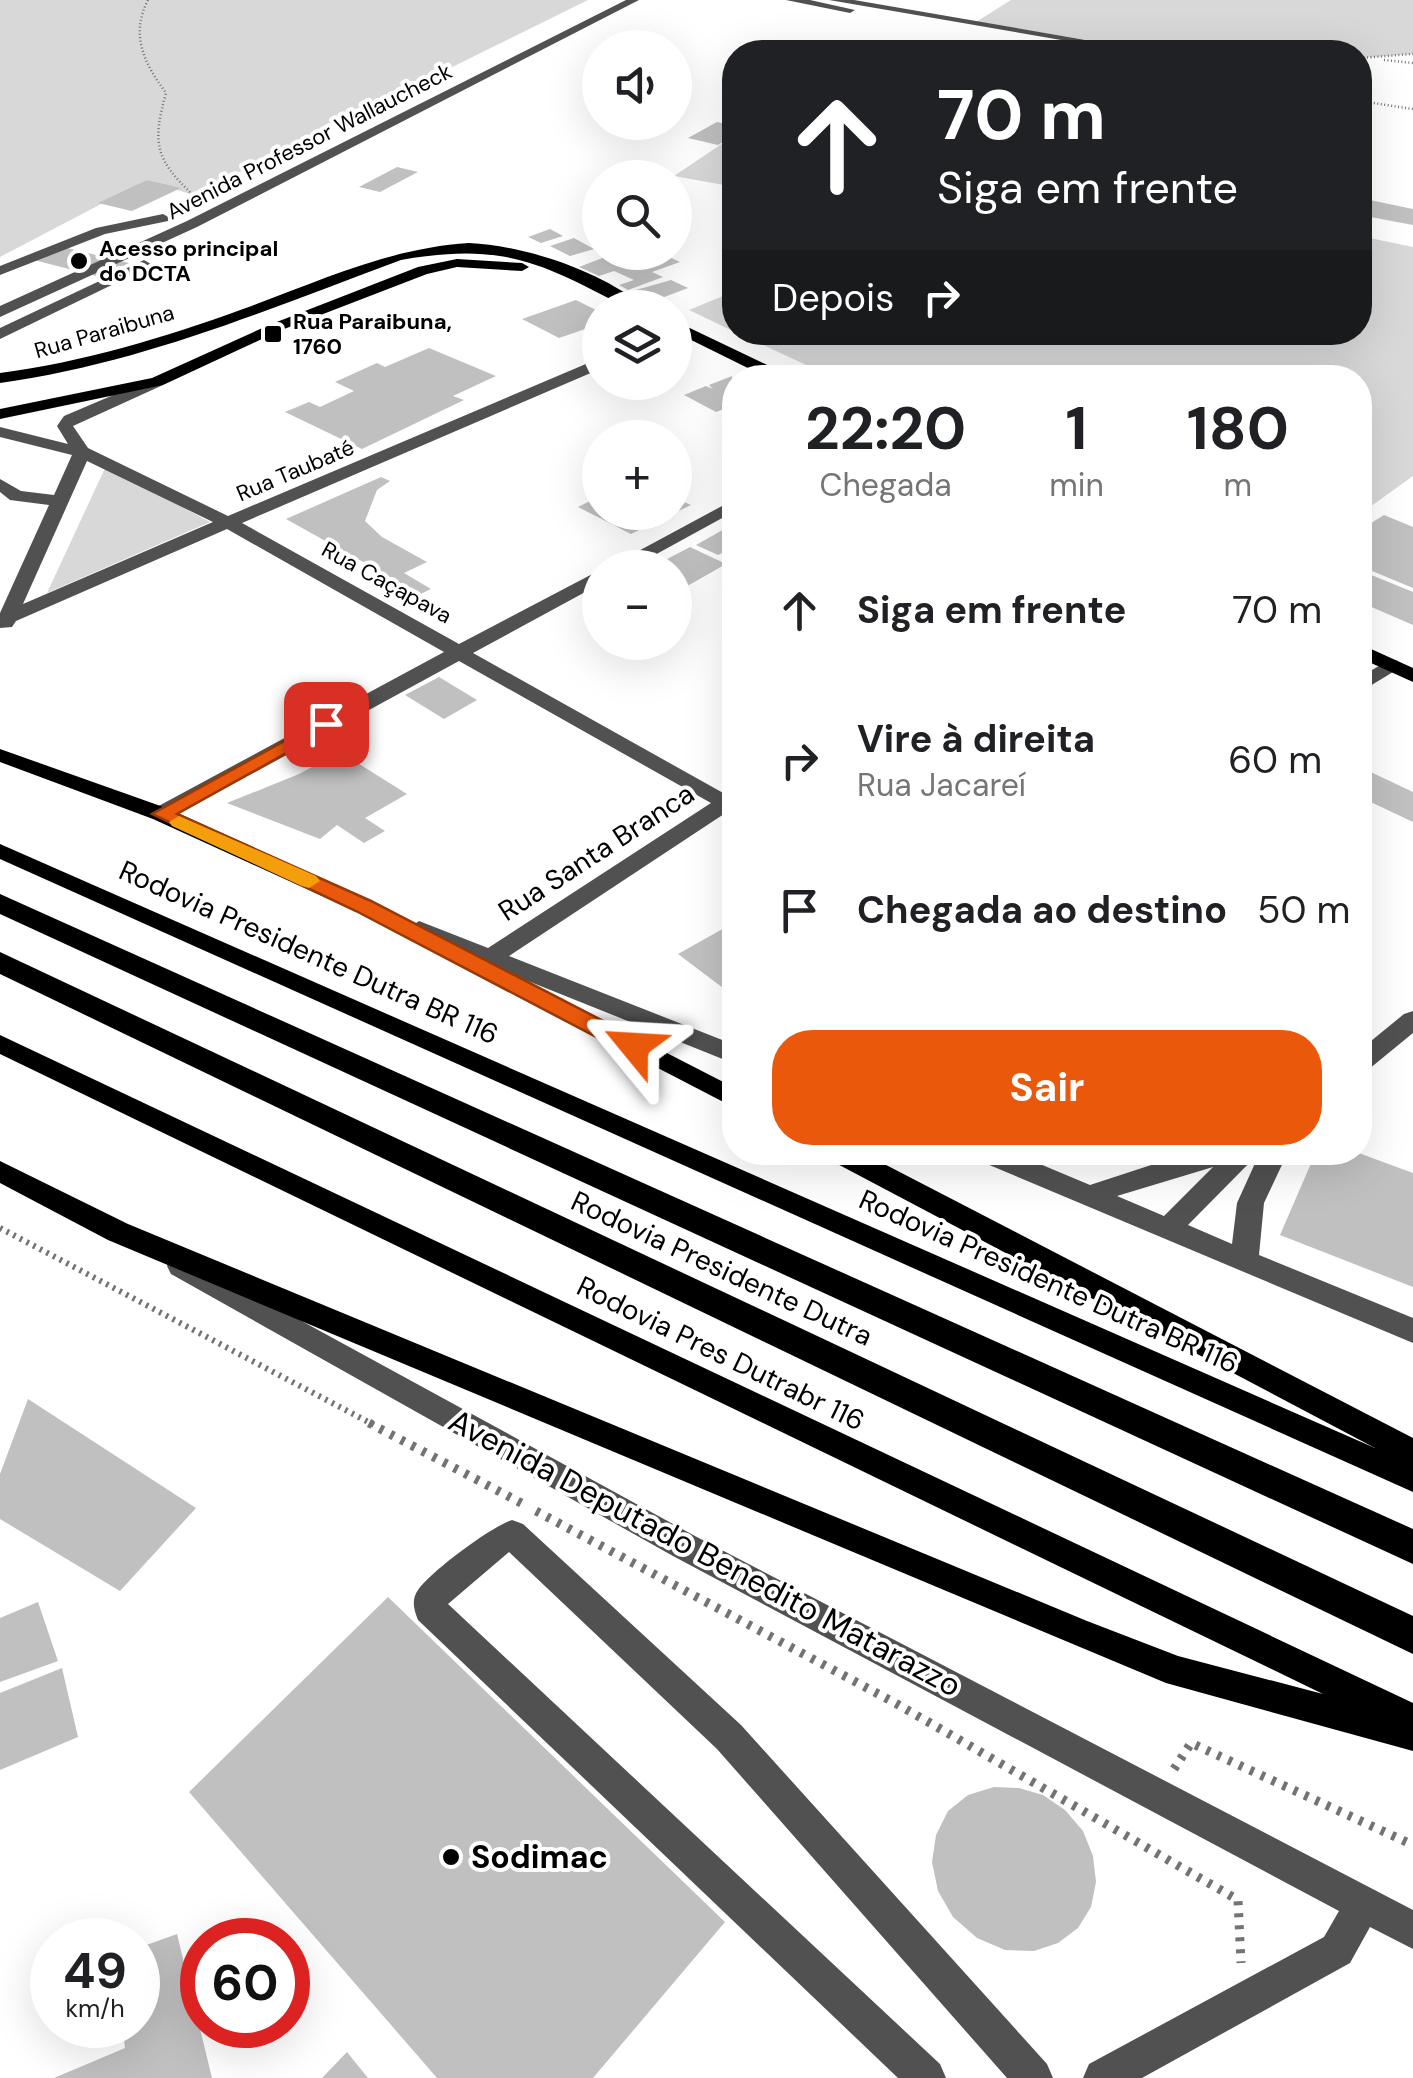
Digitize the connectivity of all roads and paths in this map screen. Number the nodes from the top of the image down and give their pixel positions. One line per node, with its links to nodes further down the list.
1 (148, 0): 15 (path)
2 (601, 0): 14 (street, Avenida Professor Wallaucheck)
3 (634, 0): 16 (street, Avenida Professor Wallaucheck)
4 (791, 0): 6 (street)
5 (834, 0): 7 (street)
6 (1027, 40)
7 (1076, 40)
8 (1413, 54): 9 (path)
9 (1372, 57)
10 (1372, 59): 11 (path)
11 (1413, 63)
12 (1372, 102): 13 (path)
13 (1413, 107)
14 (234, 185)
15 (193, 195)
16 (192, 224): 21 (street, Avenida Professor Wallaucheck); 22 (street)
17 (72, 259): 18 (street, Avenida Professor Wallaucheck)
18 (0, 271)
19 (586, 280): 20 (main road); 27 (main road, Rua Paraibuna); 29 (main road)
20 (605, 290)
21 (0, 312)
22 (0, 334)
23 (692, 336): 24 (main road)
24 (754, 365)
25 (0, 368): 27 (main road)
26 (582, 371): 37 (street, Rua Taubaté)
27 (44, 374): 28 (main road, Rua Paraibuna)
28 (0, 378)
29 (157, 382): 30 (main road); 32 (street)
30 (0, 414)
31 (0, 432): 32 (street, Rua Caçapava)
32 (82, 452): 35 (street); 37 (street, Rua Caçapava)
33 (0, 484): 34 (street)
34 (8, 501): 35 (street)
35 (62, 501): 40 (street)
36 (722, 511): 38 (street)
37 (229, 523): 40 (street, Rua Taubaté); 41 (street, Rua Caçapava)
38 (649, 550)
39 (582, 586): 41 (street)
40 (4, 625)
41 (458, 651): 47 (street, Rua Caçapava); 49 (street)
42 (1372, 655): 43 (main road)
43 (1391, 664): 44 (main road); 45 (street)
44 (1413, 676)
45 (1372, 677)
46 (0, 756): 49 (main road)
47 (722, 796)
48 (722, 808): 53 (street, Rua Santa Branca)
49 (162, 814): 52 (main road)
50 (0, 851): 73 (main road, Rodovia Presidente Dutra BR 116)
51 (0, 903): 74 (highway, Rodovia Presidente Dutra)
52 (363, 906): 53 (street); 59 (main road)
53 (489, 958): 57 (street)
54 (0, 962): 75 (highway, Rodovia Presidente Dutra)
55 (1407, 1032): 58 (street)
56 (0, 1044): 76 (main road, Rodovia Pres Dutrabr 116)
57 (722, 1049)
58 (1372, 1055)
59 (722, 1093)
60 (862, 1165): 72 (main road)
61 (1016, 1165): 66 (street)
62 (1181, 1165): 66 (street)
63 (1233, 1165): 68 (street)
64 (1267, 1165): 70 (street)
65 (0, 1170): 69 (main road, Avenida Deputado Benedito Matarazzo)
66 (1091, 1195): 68 (street)
67 (0, 1228): 82 (path)
68 (1170, 1228): 70 (street)
69 (118, 1232): 77 (main road); 78 (street, Avenida Deputado Benedito Matarazzo)
70 (1245, 1260): 71 (street)
71 (1413, 1331)
72 (1413, 1453)
73 (1413, 1479)
74 (1413, 1547)
75 (1413, 1636)
76 (1413, 1720)
77 (1413, 1734)
78 (1158, 1796): 79 (path); 80 (street, Avenida Deputado Benedito Matarazzo)
79 (1413, 1845)
80 (1363, 1904): 81 (street, Avenida Deputado Benedito Matarazzo); 85 (street)
81 (1413, 1930)
82 (1228, 1970)
83 (926, 2078): 84 (street)
84 (1033, 2078)
85 (1103, 2078)

